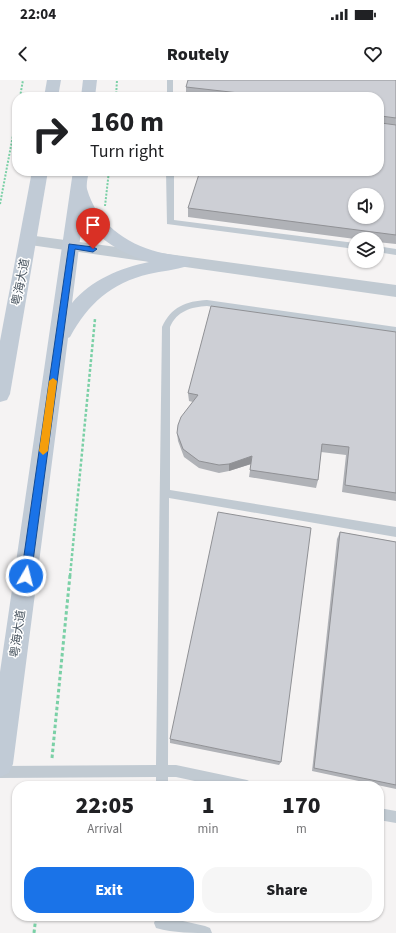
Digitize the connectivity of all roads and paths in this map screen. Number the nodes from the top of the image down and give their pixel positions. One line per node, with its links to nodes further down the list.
1 (23, 80): 6 (path)
2 (54, 80): 7 (main road)
3 (90, 80): 8 (main road)
4 (117, 80): 9 (path)
5 (170, 80): 10 (lane)
6 (21, 92)
7 (52, 92)
8 (90, 92)
9 (116, 92)
10 (170, 92)
11 (12, 140): 16 (path)
12 (39, 176): 18 (main road, 粤海大道)
13 (109, 176): 17 (path)
14 (170, 176): 19 (lane)
15 (80, 181): 20 (main road, 粤海大道); 23 (main road)
16 (0, 204)
17 (105, 212)
18 (28, 240): 20 (street); 28 (main road, 粤海大道)
19 (348, 245)
20 (72, 246): 23 (street); 27 (main road, 粤海大道)
21 (384, 250): 22 (lane)
22 (396, 252)
23 (182, 262): 24 (street); 27 (main road)
24 (396, 291)
25 (95, 316): 32 (path)
26 (396, 330): 29 (lane)
27 (59, 341): 31 (main road, 粤海大道)
28 (0, 394)
29 (165, 493): 30 (lane); 33 (lane)
30 (396, 532)
31 (0, 764)
32 (51, 771): 33 (lane); 34 (lane)
33 (162, 771): 35 (lane); 36 (lane)
34 (0, 772)
35 (162, 781)
36 (223, 781)
37 (384, 815): 38 (lane)
38 (396, 817)
39 (35, 921): 41 (path)
40 (161, 924): 42 (lane)
41 (34, 933)
42 (205, 933)

